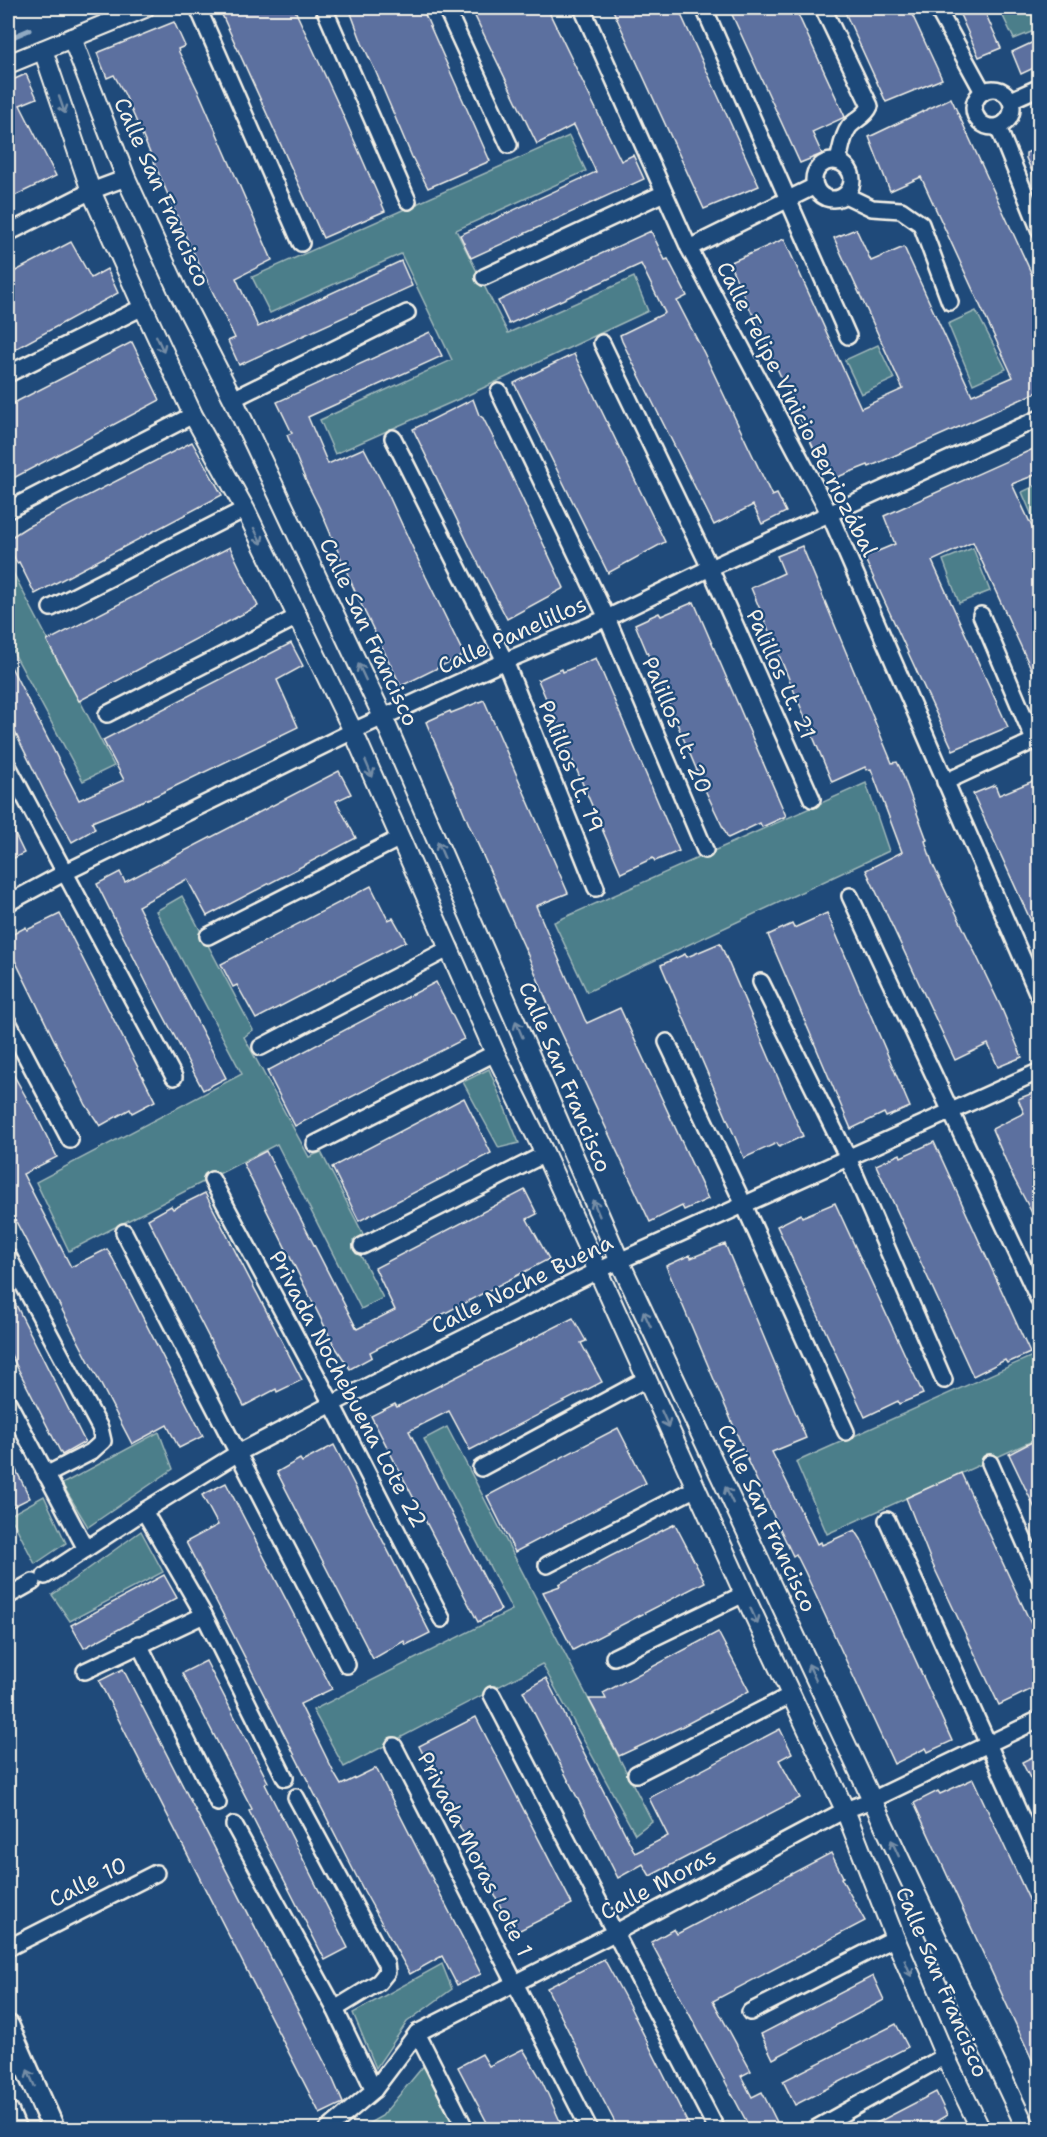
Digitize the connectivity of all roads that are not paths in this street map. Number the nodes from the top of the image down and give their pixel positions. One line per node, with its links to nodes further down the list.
1 (145, 8): 9 (street)
2 (198, 8): 27 (street)
3 (324, 8): 23 (street)
4 (446, 8): 16 (street)
5 (582, 8): 21 (street, Calle Felipe Vinicio Berriozábal)
6 (704, 8): 24 (street)
7 (823, 8): 17 (street)
8 (937, 8): 13 (street)
9 (72, 38): 10 (street); 18 (street, Calle San Francisco)
10 (43, 50): 11 (street); 20 (street, Calle San Francisco, one-way to 20)
11 (8, 64)
12 (1040, 87): 14 (street)
13 (982, 92): 14 (street); 15 (street)
14 (1011, 100): 15 (street)
15 (998, 127): 25 (street)
16 (509, 146)
17 (838, 161): 19 (street); 22 (street)
18 (126, 178): 20 (street); 37 (street, Calle San Francisco)
19 (815, 186): 22 (street); 24 (street)
20 (91, 190): 26 (street); 31 (street, Calle San Francisco)
21 (664, 193): 28 (street, Calle Felipe Vinicio Berriozábal); 29 (street)
22 (845, 195): 30 (street)
23 (408, 201)
24 (789, 201): 28 (street); 33 (street)
25 (1040, 231)
26 (8, 233)
27 (301, 243)
28 (689, 248): 43 (street, Calle Felipe Vinicio Berriozábal)
29 (484, 277)
30 (950, 302)
31 (143, 307): 35 (street); 38 (street, Calle San Francisco, one-way to 38)
32 (407, 314): 37 (street)
33 (848, 336)
34 (602, 343): 44 (street, Palillos Lt. 21)
35 (8, 374)
36 (499, 392): 48 (street, Palillos Lt. 20)
37 (233, 399): 51 (street, Calle San Francisco, one-way to 37)
38 (193, 415): 41 (street, Calle San Francisco); 42 (street)
39 (1040, 418): 43 (street, Calle Panelillos)
40 (393, 438): 49 (street, Palillos Lt. 19)
41 (245, 509): 45 (street); 47 (street, Calle San Francisco, one-way to 47)
42 (8, 510)
43 (830, 513): 44 (street, Calle Panelillos); 55 (street, Calle Felipe Vinicio Berriozábal)
44 (710, 568): 48 (street, Calle Panelillos); 56 (street, Palillos Lt. 21)
45 (51, 608)
46 (981, 615): 53 (street)
47 (299, 616): 50 (street); 52 (street, Calle San Francisco)
48 (607, 618): 49 (street, Calle Panelillos); 58 (street, Palillos Lt. 20)
49 (505, 661): 51 (street, Calle Panelillos); 60 (street, Palillos Lt. 19)
50 (107, 714)
51 (383, 717): 52 (street, Calle Panelillos); 83 (street, Calle San Francisco, one-way to 51)
52 (353, 731): 57 (street, Calle San Francisco, one-way to 57); 59 (street, Calle Panelillos)
53 (1038, 738): 55 (street)
54 (8, 766): 59 (street)
55 (945, 782): 66 (street, Calle Felipe Vinicio Berriozábal)
56 (812, 800)
57 (400, 838): 63 (street); 64 (street, Calle San Francisco)
58 (705, 850)
59 (64, 873): 62 (street, Calle Panelillos); 72 (street)
60 (596, 888)
61 (850, 896): 73 (street)
62 (8, 903)
63 (208, 936)
64 (450, 948): 69 (street); 70 (street, Calle San Francisco)
65 (761, 982): 77 (street)
66 (1040, 999)
67 (8, 1022): 74 (street)
68 (667, 1042): 79 (street)
69 (261, 1047)
70 (495, 1053): 75 (street); 76 (street, Calle San Francisco)
71 (1040, 1071): 73 (street, Calle Noche Buena)
72 (174, 1077)
73 (951, 1110): 77 (street, Calle Noche Buena); 85 (street)
74 (70, 1140)
75 (315, 1144)
76 (545, 1154): 81 (street); 84 (street, Calle San Francisco)
77 (848, 1158): 79 (street, Calle Noche Buena); 87 (street)
78 (212, 1180): 89 (street, Privada Nochebuena Lote 22)
79 (744, 1205): 83 (street, Calle Noche Buena); 90 (street)
80 (123, 1232): 91 (street)
81 (362, 1246)
82 (8, 1256): 94 (street)
83 (620, 1262): 84 (street, Calle Noche Buena); 117 (street, Calle San Francisco, one-way to 83)
84 (597, 1271): 86 (street, Calle San Francisco); 89 (street, Calle Noche Buena)
85 (1040, 1302)
86 (646, 1378): 93 (street); 95 (street, Calle San Francisco, one-way to 95)
87 (944, 1380)
88 (8, 1402): 94 (street)
89 (332, 1404): 91 (street, Calle Noche Buena); 104 (street, Privada Nochebuena Lote 22)
90 (846, 1432)
91 (238, 1453): 96 (street, Calle Noche Buena); 107 (street)
92 (990, 1462): 100 (street)
93 (481, 1468)
94 (46, 1475): 98 (street)
95 (696, 1488): 99 (street); 101 (street, Calle San Francisco)
96 (144, 1511): 98 (street, Calle Noche Buena); 103 (street)
97 (888, 1520): 112 (street)
98 (86, 1549): 102 (street, Calle Noche Buena)
99 (547, 1565)
100 (1040, 1577)
101 (744, 1594): 106 (street); 110 (street, Calle San Francisco, one-way to 110)
102 (8, 1596)
103 (204, 1615): 105 (street); 115 (street)
104 (442, 1619)
105 (139, 1644): 108 (street); 118 (street)
106 (614, 1657)
107 (347, 1665)
108 (85, 1671)
109 (492, 1695): 123 (street)
110 (791, 1695): 114 (street); 119 (street, Calle San Francisco)
111 (1040, 1719): 112 (street, Calle Moras)
112 (987, 1743): 117 (street, Calle Moras); 121 (street)
113 (394, 1746): 126 (street, Privada Moras Lote 1)
114 (636, 1774)
115 (285, 1778)
116 (296, 1797): 127 (street)
117 (872, 1800): 119 (street, Calle Moras); 142 (street, Calle San Francisco, one-way to 117)
118 (218, 1803)
119 (845, 1810): 123 (street, Calle Moras); 124 (street, Calle San Francisco)
120 (234, 1825): 127 (street)
121 (1040, 1859)
122 (156, 1873): 125 (street, Calle 10)
123 (616, 1932): 126 (street, Calle Moras); 139 (street)
124 (895, 1938): 128 (street); 131 (street, Calle San Francisco, one-way to 131)
125 (8, 1948)
126 (516, 1982): 130 (street, Calle Moras); 138 (street, Privada Moras Lote 1)
127 (335, 2009): 132 (street)
128 (750, 2012)
129 (8, 2025): 135 (main road, one-way to 129)
130 (417, 2033): 132 (street, Calle Moras); 137 (street)
131 (945, 2056): 140 (street); 141 (street, Calle San Francisco)
132 (374, 2090): 136 (street, Calle Moras)
133 (8, 2113): 134 (main road)
134 (15, 2130)
135 (54, 2130)
136 (327, 2130)
137 (466, 2130)
138 (590, 2130)
139 (717, 2130)
140 (813, 2130)
141 (981, 2130)
142 (1027, 2130)

